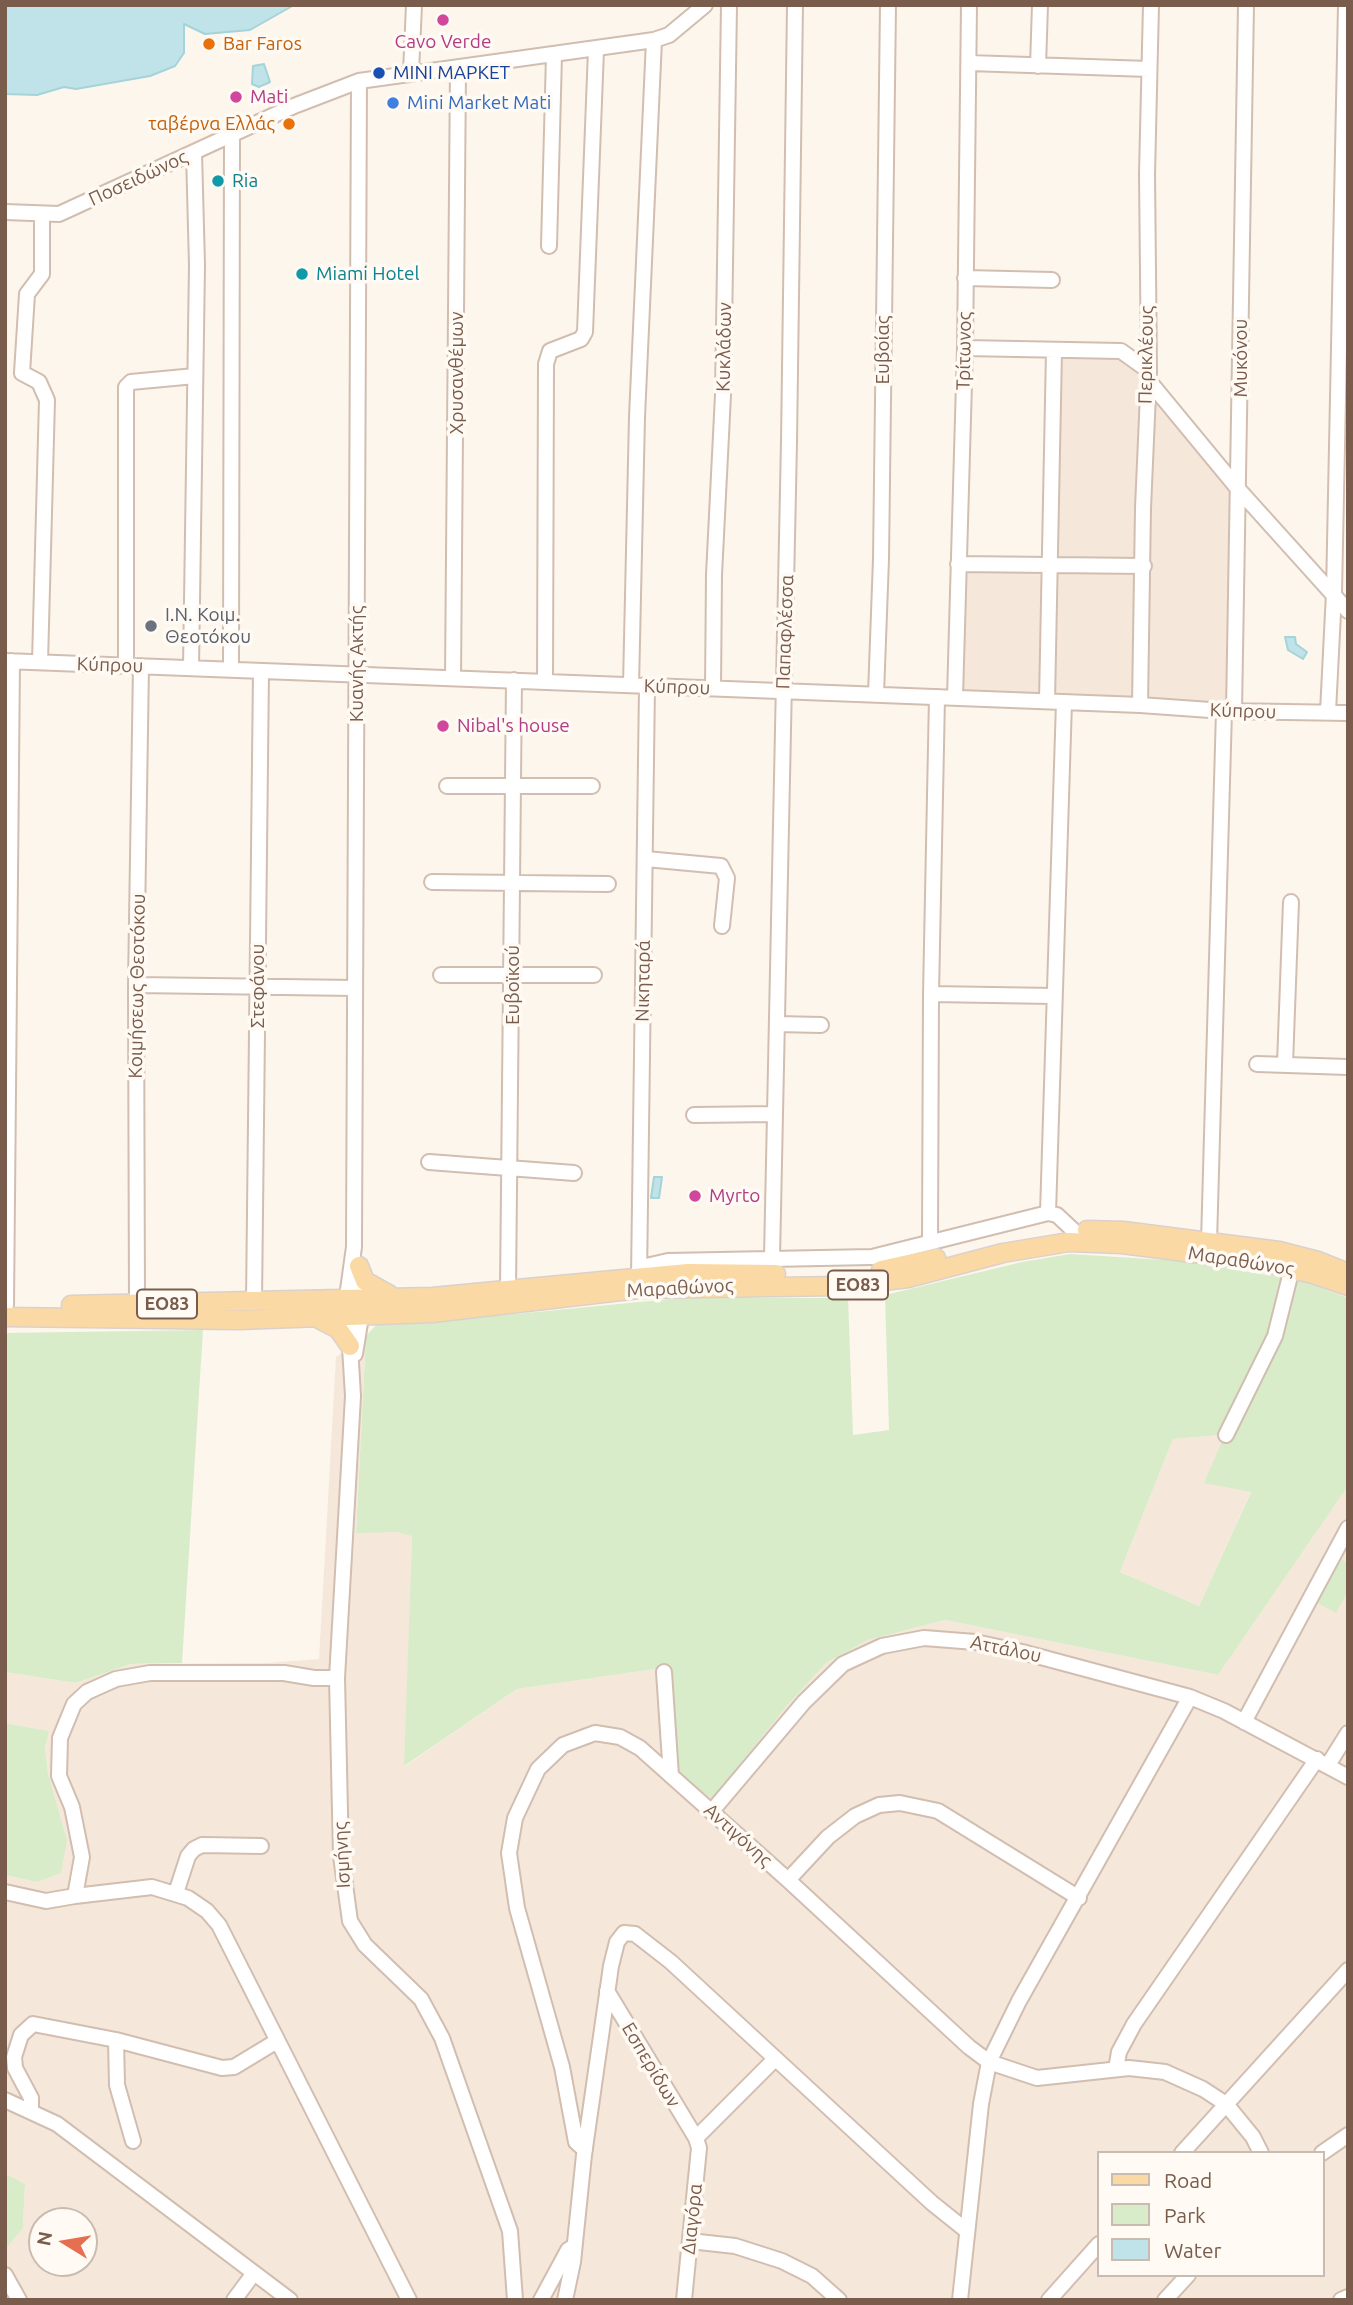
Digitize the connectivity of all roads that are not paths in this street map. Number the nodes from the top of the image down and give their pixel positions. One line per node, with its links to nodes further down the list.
1 (414, 5): 18 (street)
2 (705, 5): 11 (street, Ποσειδώνος)
3 (730, 5): 51 (street, Κυκλάδων)
4 (795, 5): 52 (street, Παπαφλέσσα)
5 (888, 5): 53 (street, Ευβοίας)
6 (970, 5): 14 (street, Τρίτωνος)
7 (1040, 5): 15 (street)
8 (1151, 5): 17 (street, Περικλέους)
9 (1246, 5): 33 (street, Μυκόνου)
10 (1346, 5): 37 (street)
11 (654, 40): 12 (street, Ποσειδώνος); 49 (street)
12 (596, 50): 13 (street, Ποσειδώνος); 48 (street)
13 (554, 55): 16 (street, Ποσειδώνος); 24 (street)
14 (969, 63): 15 (street); 25 (street, Τρίτωνος)
15 (1038, 66): 17 (street)
16 (458, 67): 18 (street, Ποσειδώνος); 46 (street, Χρυσανθέμων)
17 (1149, 69): 27 (street, Περικλέους)
18 (411, 72): 19 (street, Ποσειδώνος)
19 (359, 81): 20 (street, Ποσειδώνος); 45 (street, Κυανής Ακτής)
20 (232, 135): 21 (street, Ποσειδώνος); 43 (street)
21 (194, 153): 23 (street, Ποσειδώνος); 31 (street)
22 (5, 212): 23 (street, Ποσειδώνος)
23 (42, 215): 40 (street)
24 (548, 246)
25 (965, 278): 26 (street); 28 (street, Τρίτωνος)
26 (1052, 280)
27 (1147, 332): 30 (street); 32 (street, Περικλέους)
28 (965, 348): 29 (street); 34 (street, Τρίτωνος)
29 (1054, 351): 30 (street); 35 (street)
30 (1121, 351): 32 (street)
31 (195, 376): 41 (street, Κοιμήσεως Θεοτόκου); 42 (street)
32 (1149, 376): 33 (street); 36 (street, Περικλέους)
33 (1240, 490): 37 (street); 59 (street, Μυκόνου)
34 (958, 564): 35 (street); 55 (street, Τρίτωνος)
35 (1052, 565): 36 (street); 56 (street)
36 (1144, 566): 58 (street, Περικλέους)
37 (1334, 593): 38 (street); 60 (street)
38 (1348, 611)
39 (8, 661): 40 (street, Κύπρου); 105 (street)
40 (40, 662): 41 (street, Κύπρου)
41 (134, 666): 42 (street, Κύπρου); 74 (street, Κοιμήσεως Θεοτόκου)
42 (191, 668): 43 (street, Κύπρου)
43 (230, 669): 44 (street, Κύπρου)
44 (261, 671): 45 (street, Κύπρου); 76 (street, Στεφάνου)
45 (357, 674): 46 (street, Κύπρου); 75 (street, Κυανής Ακτής)
46 (453, 678): 47 (street, Κύπρου)
47 (514, 680): 48 (street, Κύπρου); 63 (street, Ευβοϊκού)
48 (545, 682): 49 (street, Κύπρου)
49 (631, 685): 50 (street, Κύπρου)
50 (647, 685): 51 (street, Κύπρου); 65 (street, Νικηταρά)
51 (713, 688): 52 (street, Κύπρου)
52 (783, 691): 53 (street, Κύπρου); 79 (street, Παπαφλέσσα)
53 (876, 694): 54 (street, Κύπρου)
54 (937, 697): 55 (street, Κύπρου); 77 (street)
55 (955, 697): 56 (street, Κύπρου)
56 (1047, 701): 57 (street, Κύπρου)
57 (1064, 702): 58 (street, Κύπρου); 78 (street)
58 (1140, 705): 59 (street, Κύπρου)
59 (1229, 711): 60 (street, Κύπρου); 92 (street, Μυκόνου)
60 (1328, 712): 61 (street, Κύπρου)
61 (1348, 713)
62 (447, 786): 63 (street)
63 (513, 786): 64 (street); 67 (street, Ευβοϊκού)
64 (592, 786)
65 (646, 859): 70 (street); 98 (street, Νικηταρά)
66 (432, 882): 67 (street)
67 (513, 883): 68 (street); 73 (street, Ευβοϊκού)
68 (608, 884)
69 (1291, 902): 82 (street)
70 (722, 926)
71 (441, 975): 73 (street)
72 (594, 975): 73 (street)
73 (513, 976): 87 (street, Ευβοϊκού)
74 (136, 985): 76 (street); 103 (street, Κοιμήσεως Θεοτόκου)
75 (355, 988): 76 (street); 93 (street, Κυανής Ακτής)
76 (258, 989): 102 (street, Στεφάνου)
77 (931, 994): 78 (street); 91 (street)
78 (1054, 996): 89 (street)
79 (777, 1024): 80 (street); 84 (street, Παπαφλέσσα)
80 (821, 1026)
81 (1257, 1064): 82 (street)
82 (1285, 1064): 83 (street)
83 (1348, 1067)
84 (775, 1114): 85 (street); 94 (street, Παπαφλέσσα)
85 (694, 1115)
86 (429, 1162): 87 (street)
87 (512, 1168): 88 (street); 100 (street, Ευβοϊκού)
88 (574, 1173)
89 (1048, 1213): 90 (street); 91 (street)
90 (1073, 1230): 92 (main road, Μαραθώνος / ΕΟ83); 98 (main road, Μαραθώνος / ΕΟ83)
91 (930, 1241): 94 (street)
92 (1209, 1241): 97 (main road, Μαραθώνος / ΕΟ83)
93 (354, 1247): 95 (street, Κυανής Ακτής); 104 (street, Κυανής Ακτής)
94 (772, 1258): 98 (street)
95 (359, 1266): 101 (main road); 104 (street, Κυανής Ακτής)
96 (1292, 1268): 99 (main road, Μαραθώνος / ΕΟ83); 104 (main road, Μαραθώνος / ΕΟ83); 110 (street)
97 (1348, 1273)
98 (639, 1277): 100 (main road, Μαραθώνος / ΕΟ83)
99 (1348, 1286)
100 (509, 1290): 101 (main road, Μαραθώνος / ΕΟ83)
101 (400, 1297): 104 (main road, Μαραθώνος / ΕΟ83)
102 (254, 1302): 103 (main road, Μαραθώνος / ΕΟ83); 104 (main road, Μαραθώνος / ΕΟ83)
103 (137, 1305): 105 (main road, Μαραθώνος / ΕΟ83)
104 (354, 1305): 106 (main road, Μαραθώνος / ΕΟ83); 108 (street); 109 (street)
105 (6, 1306)
106 (312, 1316): 107 (main road, Μαραθώνος / ΕΟ83); 108 (main road)
107 (5, 1317)
108 (350, 1346): 109 (street)
109 (353, 1365): 113 (street, Ισμήνης)
110 (1226, 1435)
111 (1348, 1528): 115 (street)
112 (664, 1672): 118 (street)
113 (338, 1678): 125 (street); 156 (street, Ισμήνης)
114 (1189, 1697): 115 (street, Αττάλου); 120 (street, Αττάλου); 126 (street)
115 (1244, 1721): 117 (street, Αττάλου)
116 (1348, 1733): 117 (street)
117 (1323, 1762): 119 (street, Αττάλου); 133 (street)
118 (671, 1776): 120 (street, Αντιγόνης); 140 (street, Αντιγόνης)
119 (1348, 1777)
120 (712, 1811): 122 (street, Αντιγόνης)
121 (261, 1846): 124 (street)
122 (789, 1880): 126 (street); 132 (street, Αντιγόνης)
123 (5, 1892): 125 (street)
124 (176, 1893): 125 (street); 130 (street)
125 (75, 1896)
126 (1079, 1898): 132 (street)
127 (1348, 1970): 135 (street)
128 (607, 1992): 131 (street); 138 (street, Εσπερίδων); 140 (street)
129 (116, 2040): 130 (street); 136 (street); 139 (street)
130 (277, 2041): 155 (street)
131 (775, 2059): 138 (street); 144 (street)
132 (989, 2062): 133 (street, Αντιγόνης); 144 (street)
133 (1116, 2069): 135 (street, Αντιγόνης)
134 (5, 2099): 136 (street)
135 (1226, 2104): 141 (street); 142 (street, Αντιγόνης)
136 (31, 2110): 148 (street)
137 (1348, 2135): 143 (street)
138 (696, 2138): 145 (street, Διαγόρα)
139 (133, 2141)
140 (585, 2150): 147 (street)
141 (1184, 2151)
142 (1260, 2151)
143 (1325, 2151)
144 (967, 2231): 161 (street)
145 (690, 2241): 159 (street, Διαγόρα); 160 (street)
146 (1098, 2245): 162 (street)
147 (574, 2246): 157 (street); 158 (street)
148 (254, 2273): 153 (street); 154 (street)
149 (5, 2275): 152 (street)
150 (1186, 2277): 163 (street)
151 (1348, 2297): 164 (street)
152 (19, 2300)
153 (234, 2300)
154 (290, 2300)
155 (409, 2300)
156 (514, 2300)
157 (541, 2300)
158 (565, 2300)
159 (684, 2300)
160 (839, 2300)
161 (960, 2300)
162 (1049, 2300)
163 (1165, 2300)
164 (1341, 2300)

